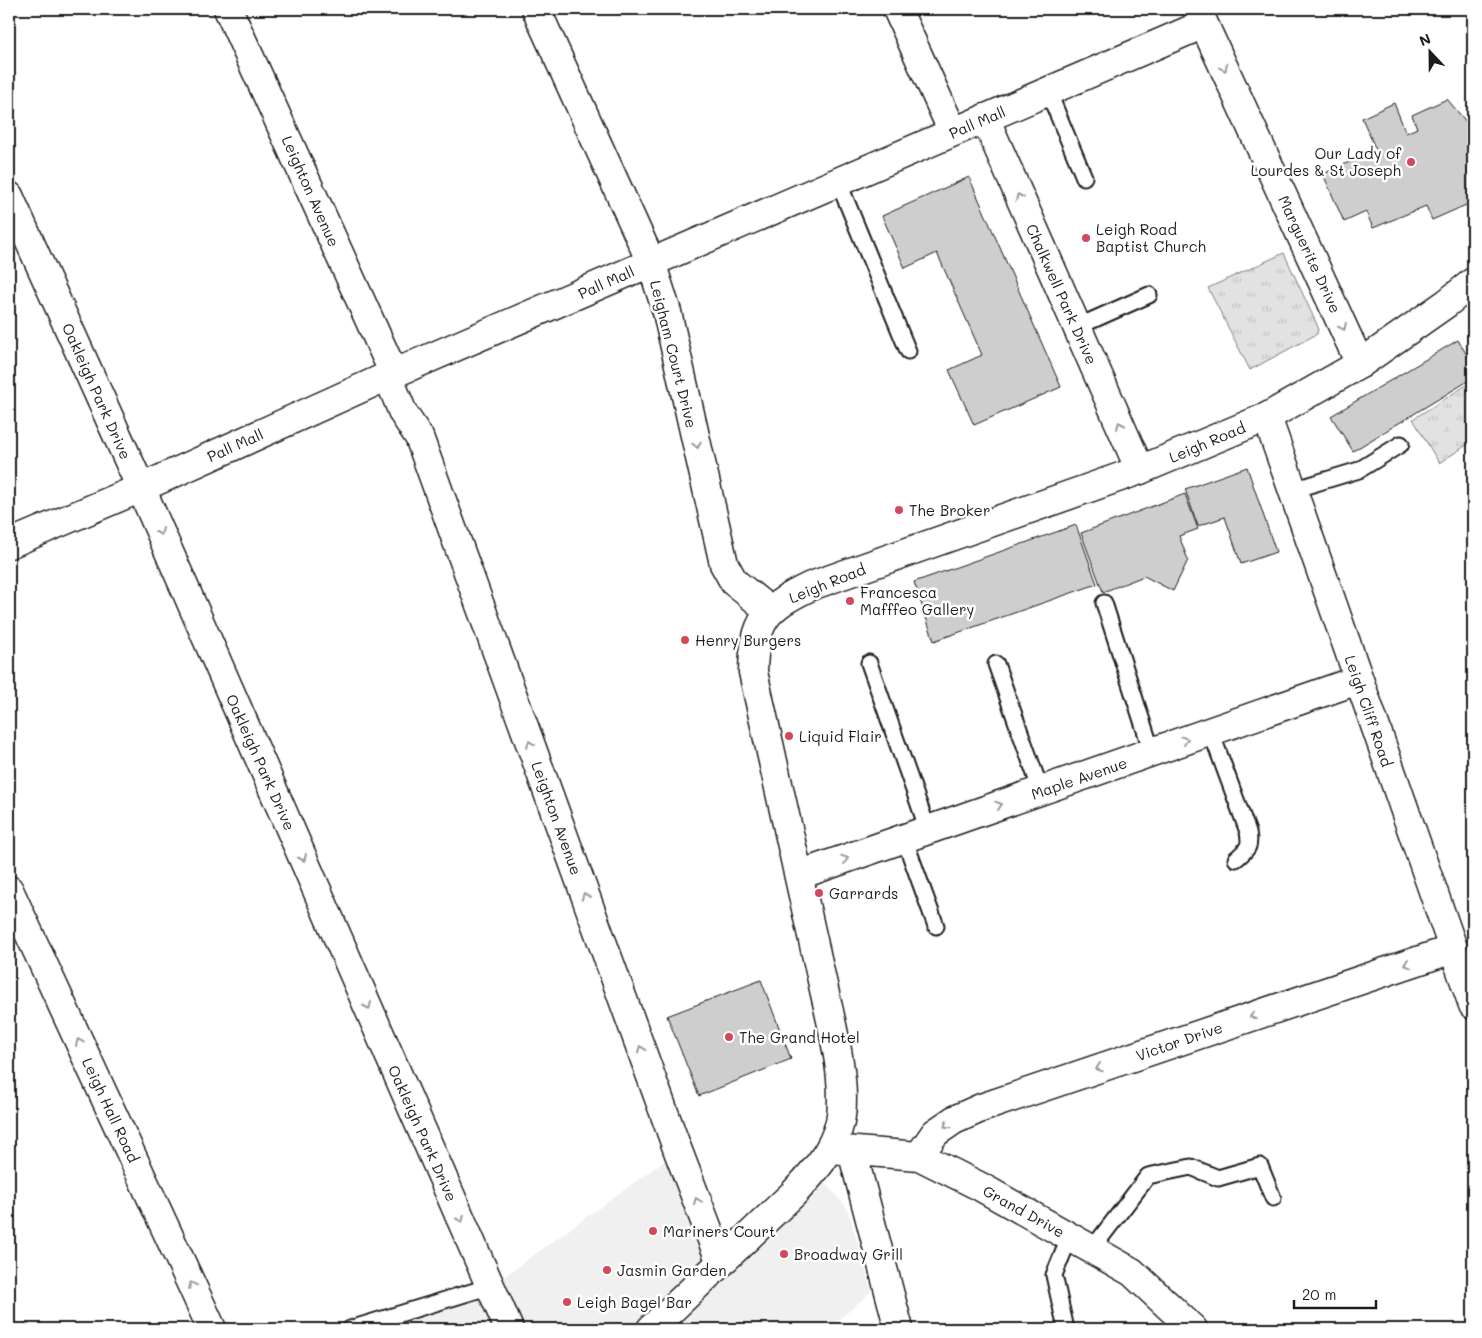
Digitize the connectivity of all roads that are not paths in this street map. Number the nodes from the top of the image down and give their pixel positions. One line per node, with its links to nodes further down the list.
1 (228, 9): 17 (street, Leighton Avenue)
2 (536, 9): 11 (street, Leigham Court Drive)
3 (897, 9): 7 (street)
4 (1201, 16): 5 (street, Pall Mall); 16 (street, Marguerite Drive, one-way to 16)
5 (1048, 91): 6 (street, Pall Mall); 8 (lane)
6 (985, 118): 7 (street, Pall Mall); 14 (street, Chalkwell Park Drive, one-way to 6)
7 (953, 132): 9 (street, Pall Mall)
8 (1084, 177)
9 (838, 181): 11 (street, Pall Mall); 15 (lane)
10 (9, 196): 21 (street, Oakleigh Park Drive)
11 (651, 262): 17 (street, Pall Mall); 25 (street, Leigham Court Drive, one-way to 25)
12 (1473, 282): 16 (street, Leigh Road)
13 (1149, 295): 14 (lane)
14 (1077, 327): 20 (street, Chalkwell Park Drive, one-way to 14)
15 (908, 351)
16 (1360, 364): 18 (street, Leigh Road)
17 (391, 375): 21 (street, Pall Mall); 43 (street, Leighton Avenue, one-way to 17)
18 (1267, 417): 20 (street, Leigh Road); 22 (street, Leigh Cliff Road)
19 (1401, 444): 22 (lane)
20 (1140, 470): 25 (street, Leigh Road)
21 (141, 488): 23 (street, Pall Mall); 44 (street, Oakleigh Park Drive, one-way to 44)
22 (1293, 490): 28 (street, Leigh Cliff Road)
23 (9, 544)
24 (1104, 603): 30 (lane)
25 (770, 611): 34 (street, Leigh Road)
26 (869, 663): 32 (lane)
27 (996, 664): 31 (lane)
28 (1358, 680): 29 (street, Maple Avenue); 37 (street, Leigh Cliff Road)
29 (1211, 732): 30 (street, Maple Avenue, one-way to 29); 33 (lane)
30 (1152, 752): 31 (street, Maple Avenue)
31 (1041, 791): 32 (street, Maple Avenue, one-way to 31)
32 (916, 834): 34 (street, Maple Avenue, one-way to 32); 36 (lane)
33 (1236, 859)
34 (799, 875): 39 (street, Leigh Road)
35 (9, 890): 45 (street, Leigh Hall Road, one-way to 35)
36 (936, 926)
37 (1453, 949): 38 (street, Leigh Cliff Road); 40 (street, Victor Drive, one-way to 40)
38 (1473, 1005)
39 (841, 1150): 40 (street, Grand Drive); 43 (street, Leigh Road); 49 (street)
40 (919, 1156): 42 (street, Grand Drive)
41 (1273, 1198): 42 (lane)
42 (1081, 1243): 50 (lane); 51 (street, Grand Drive)
43 (721, 1264): 48 (street, Leigh Road)
44 (491, 1286): 46 (lane); 47 (street, Oakleigh Park Drive)
45 (212, 1329)
46 (350, 1329)
47 (509, 1329)
48 (651, 1329)
49 (899, 1329)
50 (1066, 1329)
51 (1193, 1329)

